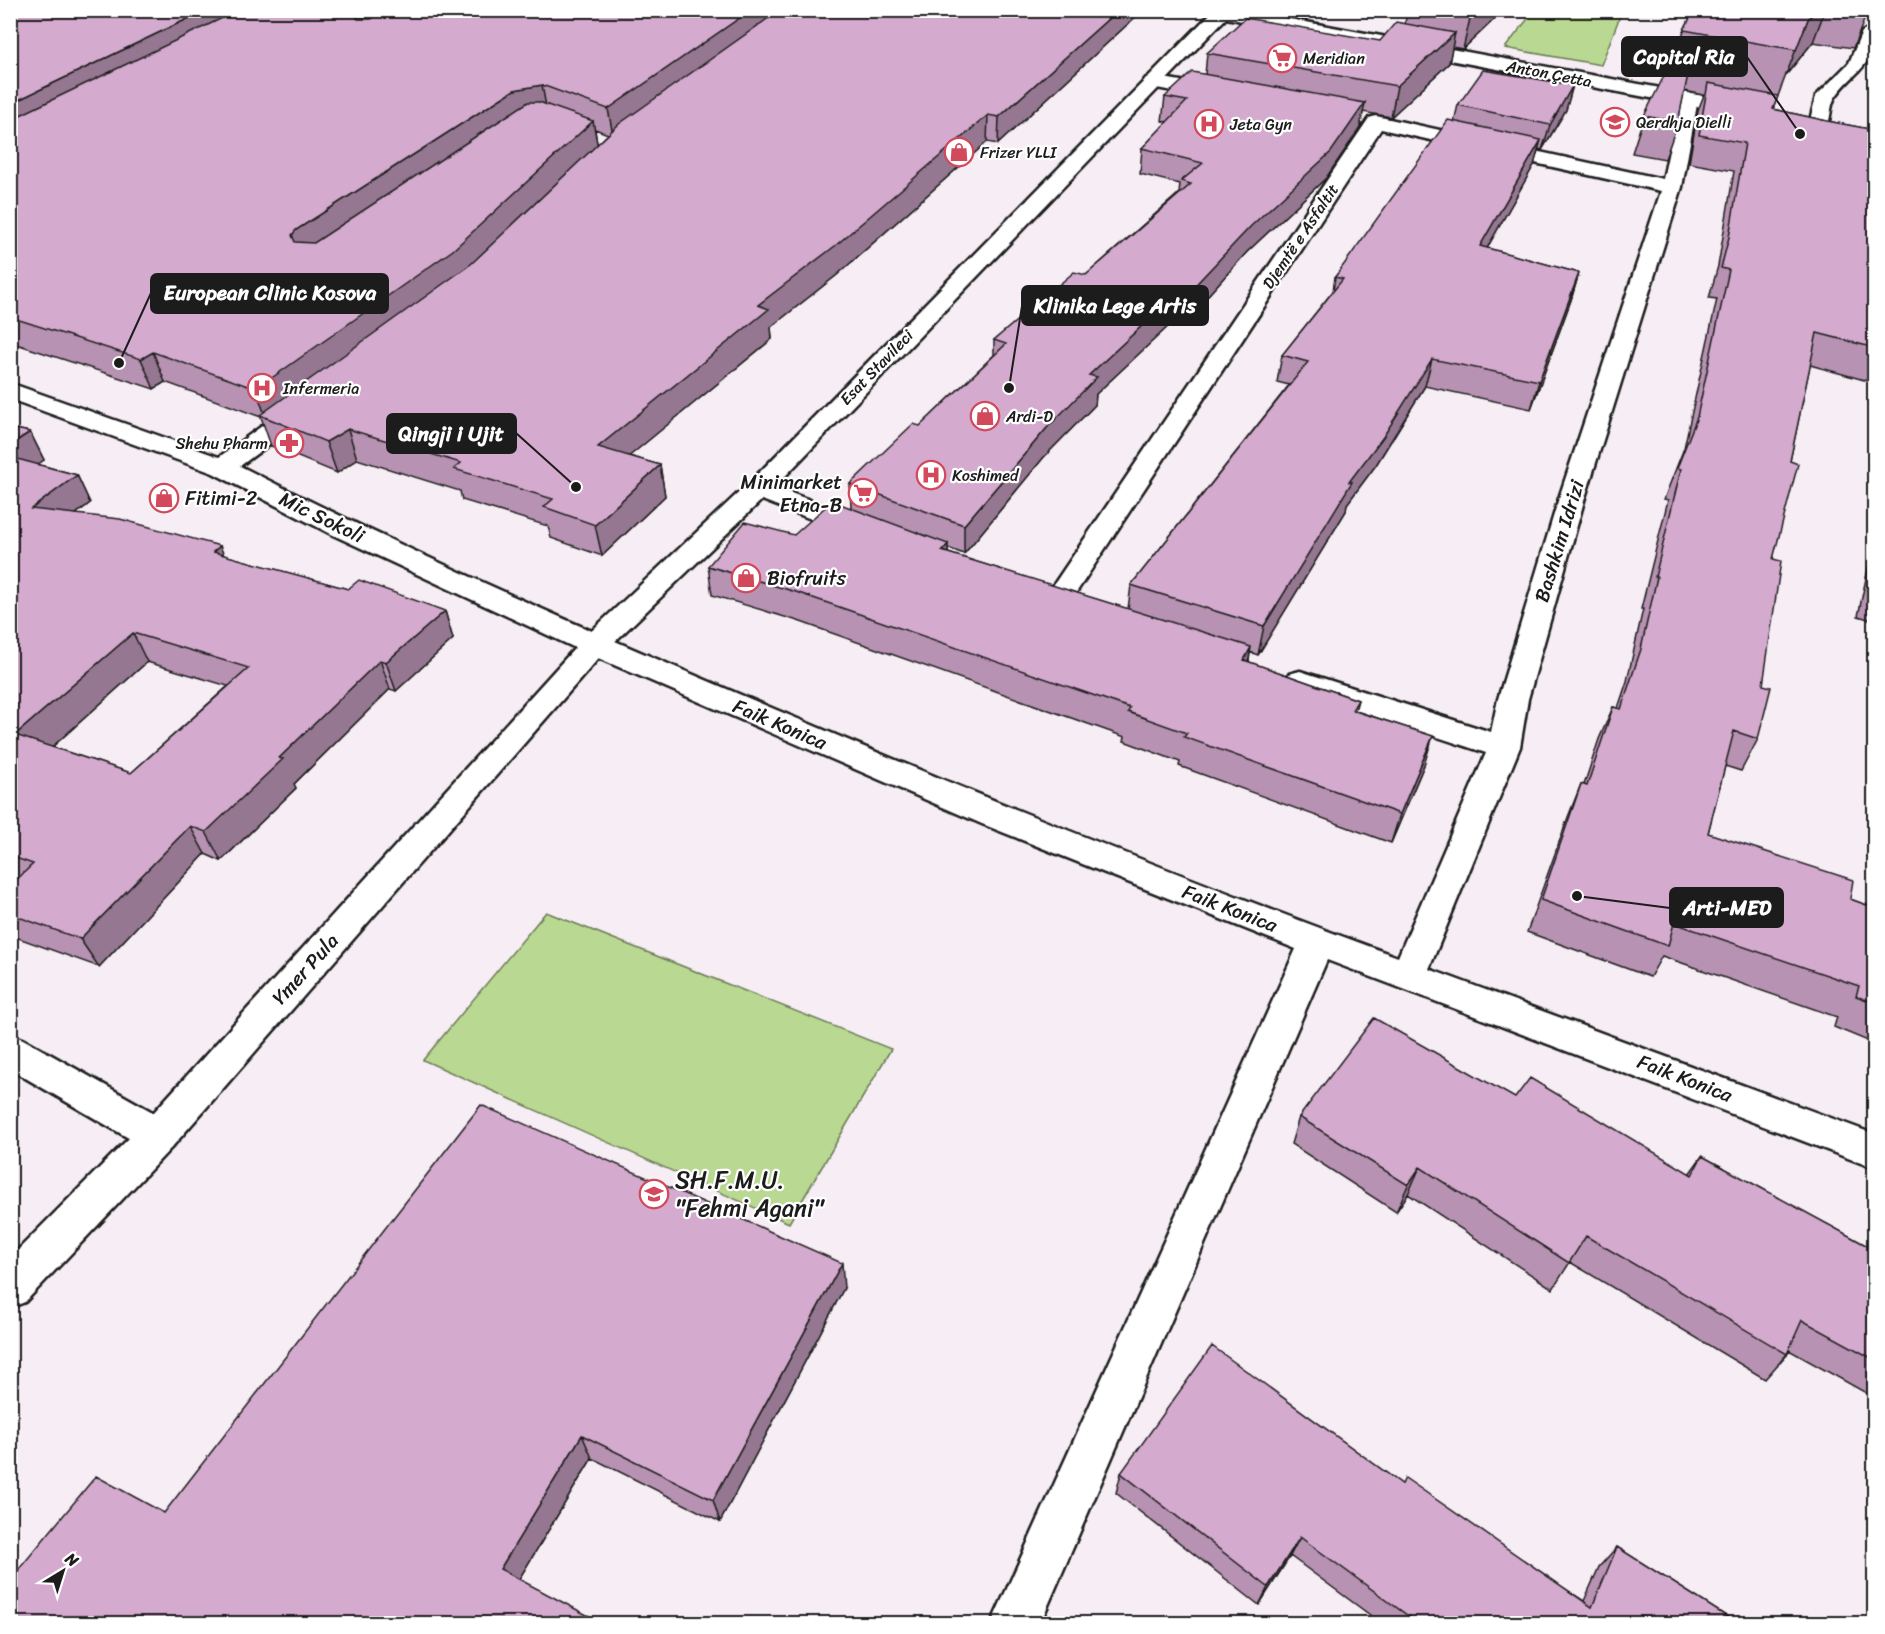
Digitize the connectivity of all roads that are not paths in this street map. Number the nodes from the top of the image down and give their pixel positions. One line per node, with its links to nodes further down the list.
1 (1221, 11): 3 (street, Esat Stavileci); 5 (street, Anton Çetta)
2 (1871, 32): 10 (street)
3 (1152, 82): 4 (street); 16 (street, Esat Stavileci)
4 (1234, 96)
5 (1689, 99): 6 (street, Anton Çetta); 12 (street, Bashkim Idrizi)
6 (1765, 114)
7 (1352, 118): 9 (street)
8 (1798, 120): 10 (street)
9 (1376, 122): 12 (street); 18 (street, Djemtë e Asfaltit)
10 (1819, 124): 11 (street)
11 (1841, 128)
12 (1672, 187): 21 (street, Bashkim Idrizi)
13 (10, 390): 15 (street, Mic Sokoli)
14 (317, 398): 15 (street)
15 (222, 467): 19 (street, Mic Sokoli)
16 (758, 489): 17 (street); 19 (street, Esat Stavileci)
17 (880, 535)
18 (1057, 602)
19 (594, 645): 22 (street, Faik Konica); 25 (street, Ymer Pula)
20 (1269, 671): 21 (street)
21 (1504, 747): 23 (street, Bashkim Idrizi)
22 (1317, 942): 23 (street, Faik Konica); 28 (street)
23 (1408, 975): 26 (street, Faik Konica)
24 (10, 1050): 25 (street)
25 (158, 1135): 27 (street, Ymer Pula)
26 (1875, 1151)
27 (10, 1288)
28 (1014, 1623)

